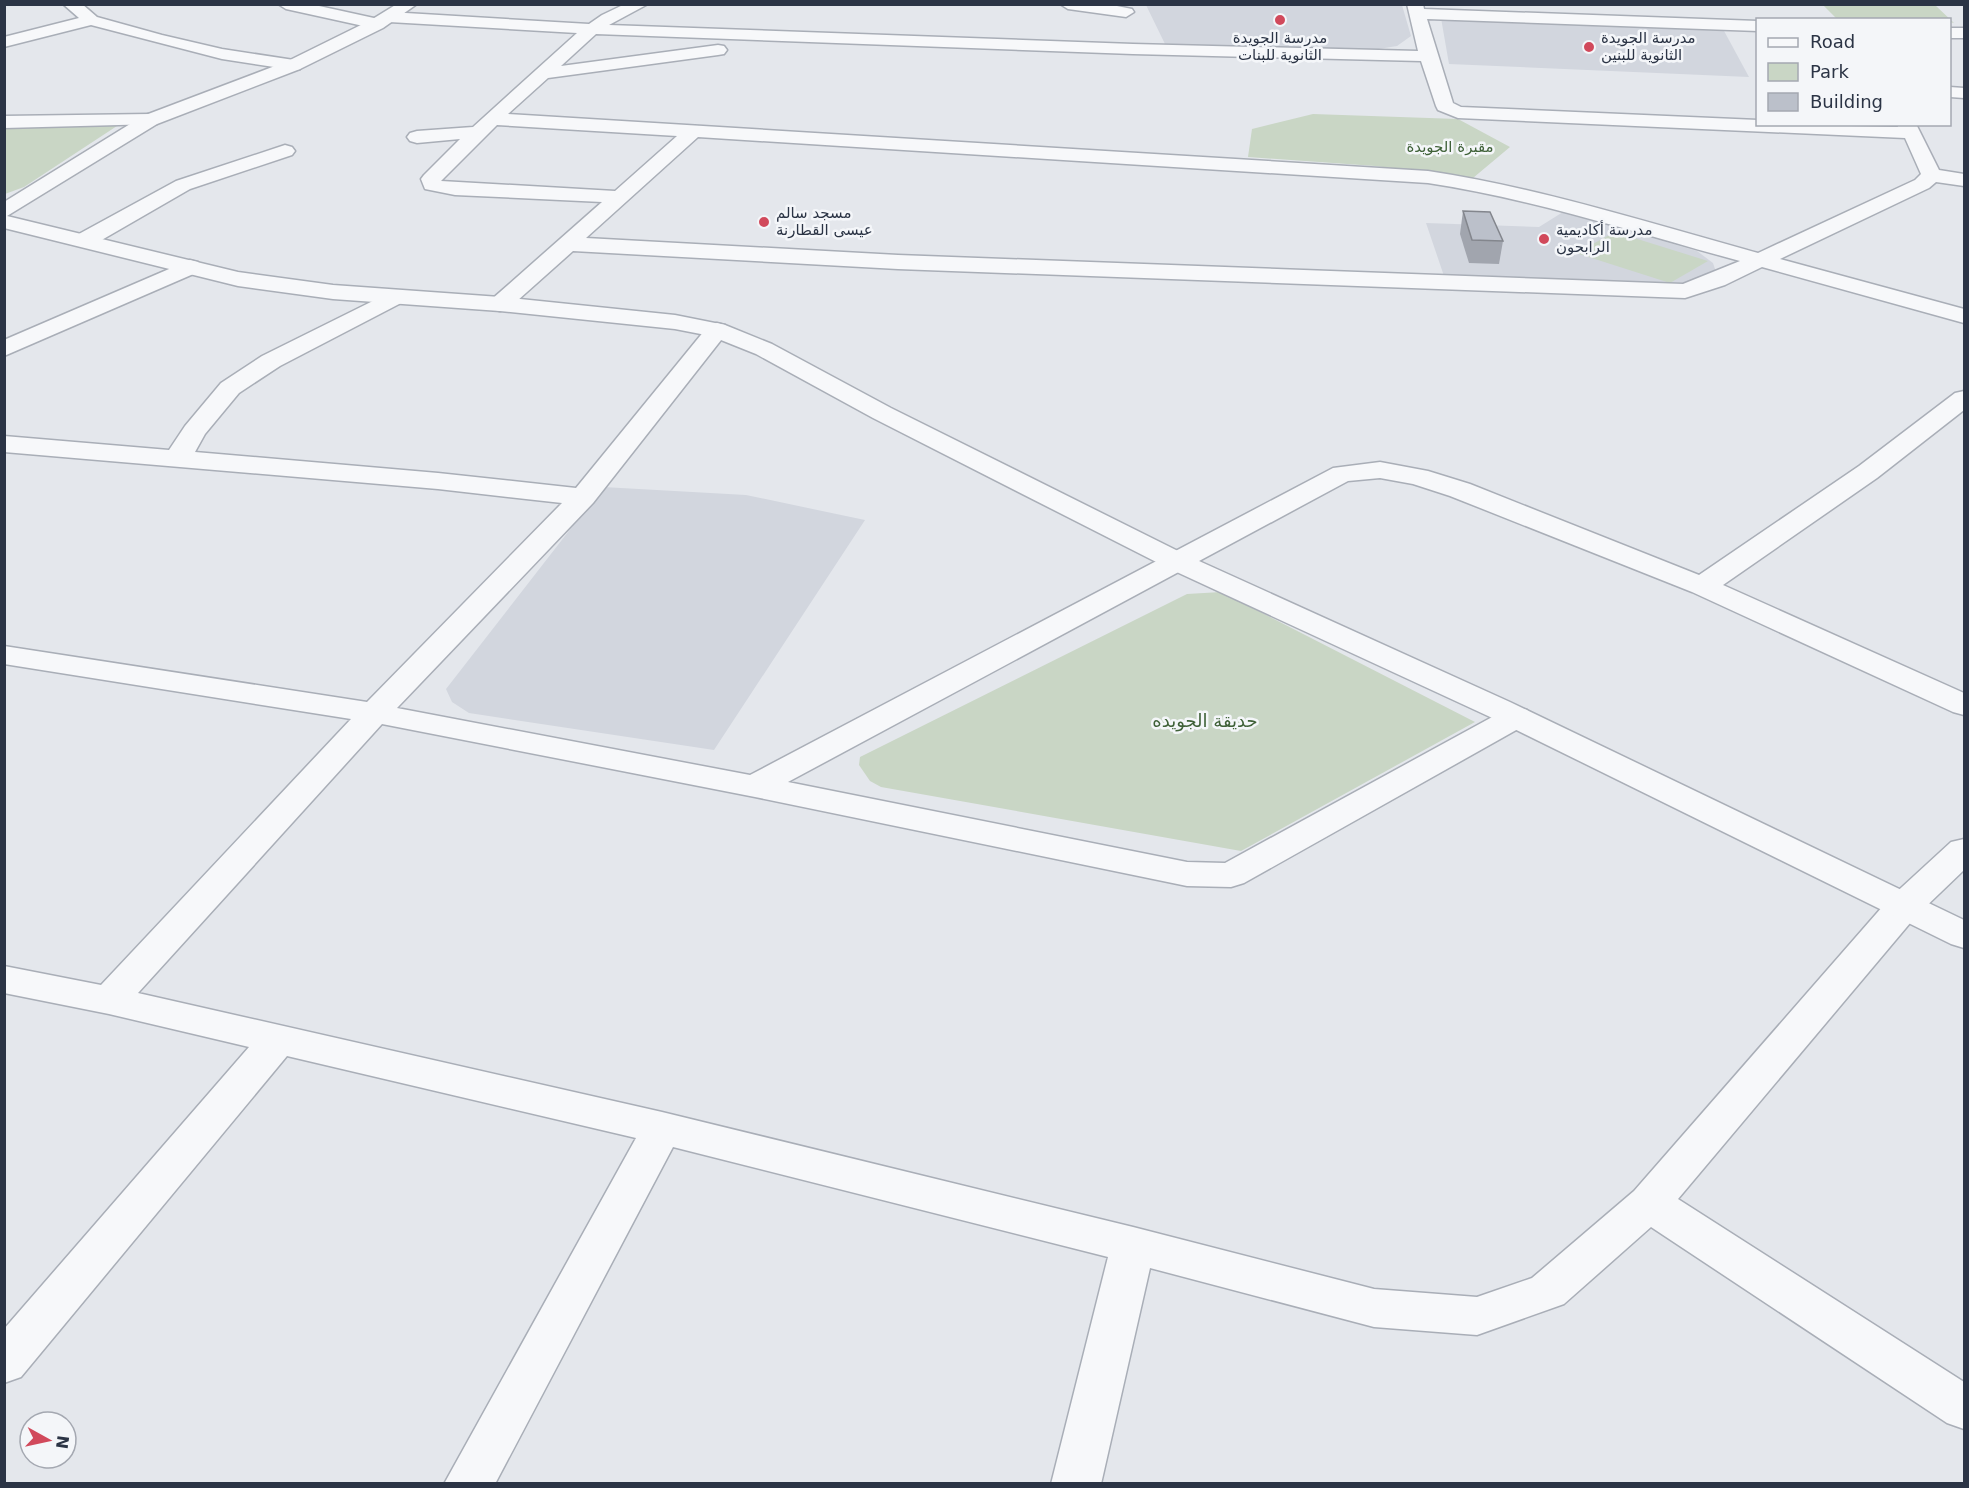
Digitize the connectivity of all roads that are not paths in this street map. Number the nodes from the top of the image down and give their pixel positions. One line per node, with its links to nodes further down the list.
1 (71, 4): 8 (street)
2 (286, 4): 9 (street)
3 (409, 4): 9 (street)
4 (639, 4): 11 (street)
5 (1068, 4): 7 (street)
6 (1417, 9): 10 (street); 14 (street)
7 (1126, 12)
8 (91, 20): 13 (street); 15 (street)
9 (383, 20): 11 (street); 15 (street)
10 (1756, 26)
11 (591, 30): 12 (street); 16 (street)
12 (818, 36): 14 (street); 16 (street)
13 (4, 42)
14 (1430, 56): 19 (street)
15 (294, 65): 17 (street)
16 (542, 74): 20 (street)
17 (150, 120): 18 (street); 29 (street)
18 (4, 123)
19 (1756, 123)
20 (485, 126): 23 (street); 24 (street); 28 (street)
21 (1829, 126): 22 (street)
22 (1909, 129): 26 (street)
23 (692, 133): 28 (street); 33 (street)
24 (417, 137)
25 (285, 151): 31 (street)
26 (1931, 176): 27 (street); 33 (street)
27 (1965, 180)
28 (621, 197): 32 (street)
29 (4, 211)
30 (4, 222): 31 (street)
31 (85, 240): 34 (street)
32 (570, 244): 33 (street); 36 (street)
33 (1763, 259): 37 (street)
34 (190, 267): 35 (street); 39 (street)
35 (395, 297): 36 (street); 42 (street)
36 (500, 304): 38 (street)
37 (1965, 316)
38 (717, 330): 43 (street); 44 (street)
39 (4, 349)
40 (1965, 398): 45 (street)
41 (4, 444): 42 (street)
42 (178, 458): 43 (street)
43 (583, 497): 48 (street)
44 (1178, 562): 45 (street); 49 (street); 50 (street)
45 (1701, 586): 47 (street)
46 (4, 655): 48 (street)
47 (1965, 705)
48 (374, 713): 50 (street); 55 (street)
49 (1515, 717): 50 (street); 52 (street)
50 (755, 786)
51 (1965, 850): 52 (street)
52 (1903, 907): 53 (street); 58 (street)
53 (1965, 935)
54 (4, 979): 55 (street)
55 (109, 1000): 56 (street)
56 (278, 1039): 57 (street); 60 (street)
57 (662, 1128): 59 (street); 62 (street)
58 (1649, 1203): 59 (street); 61 (street)
59 (1133, 1245): 63 (street)
60 (4, 1363)
61 (1965, 1408)
62 (469, 1484)
63 (1076, 1484)

